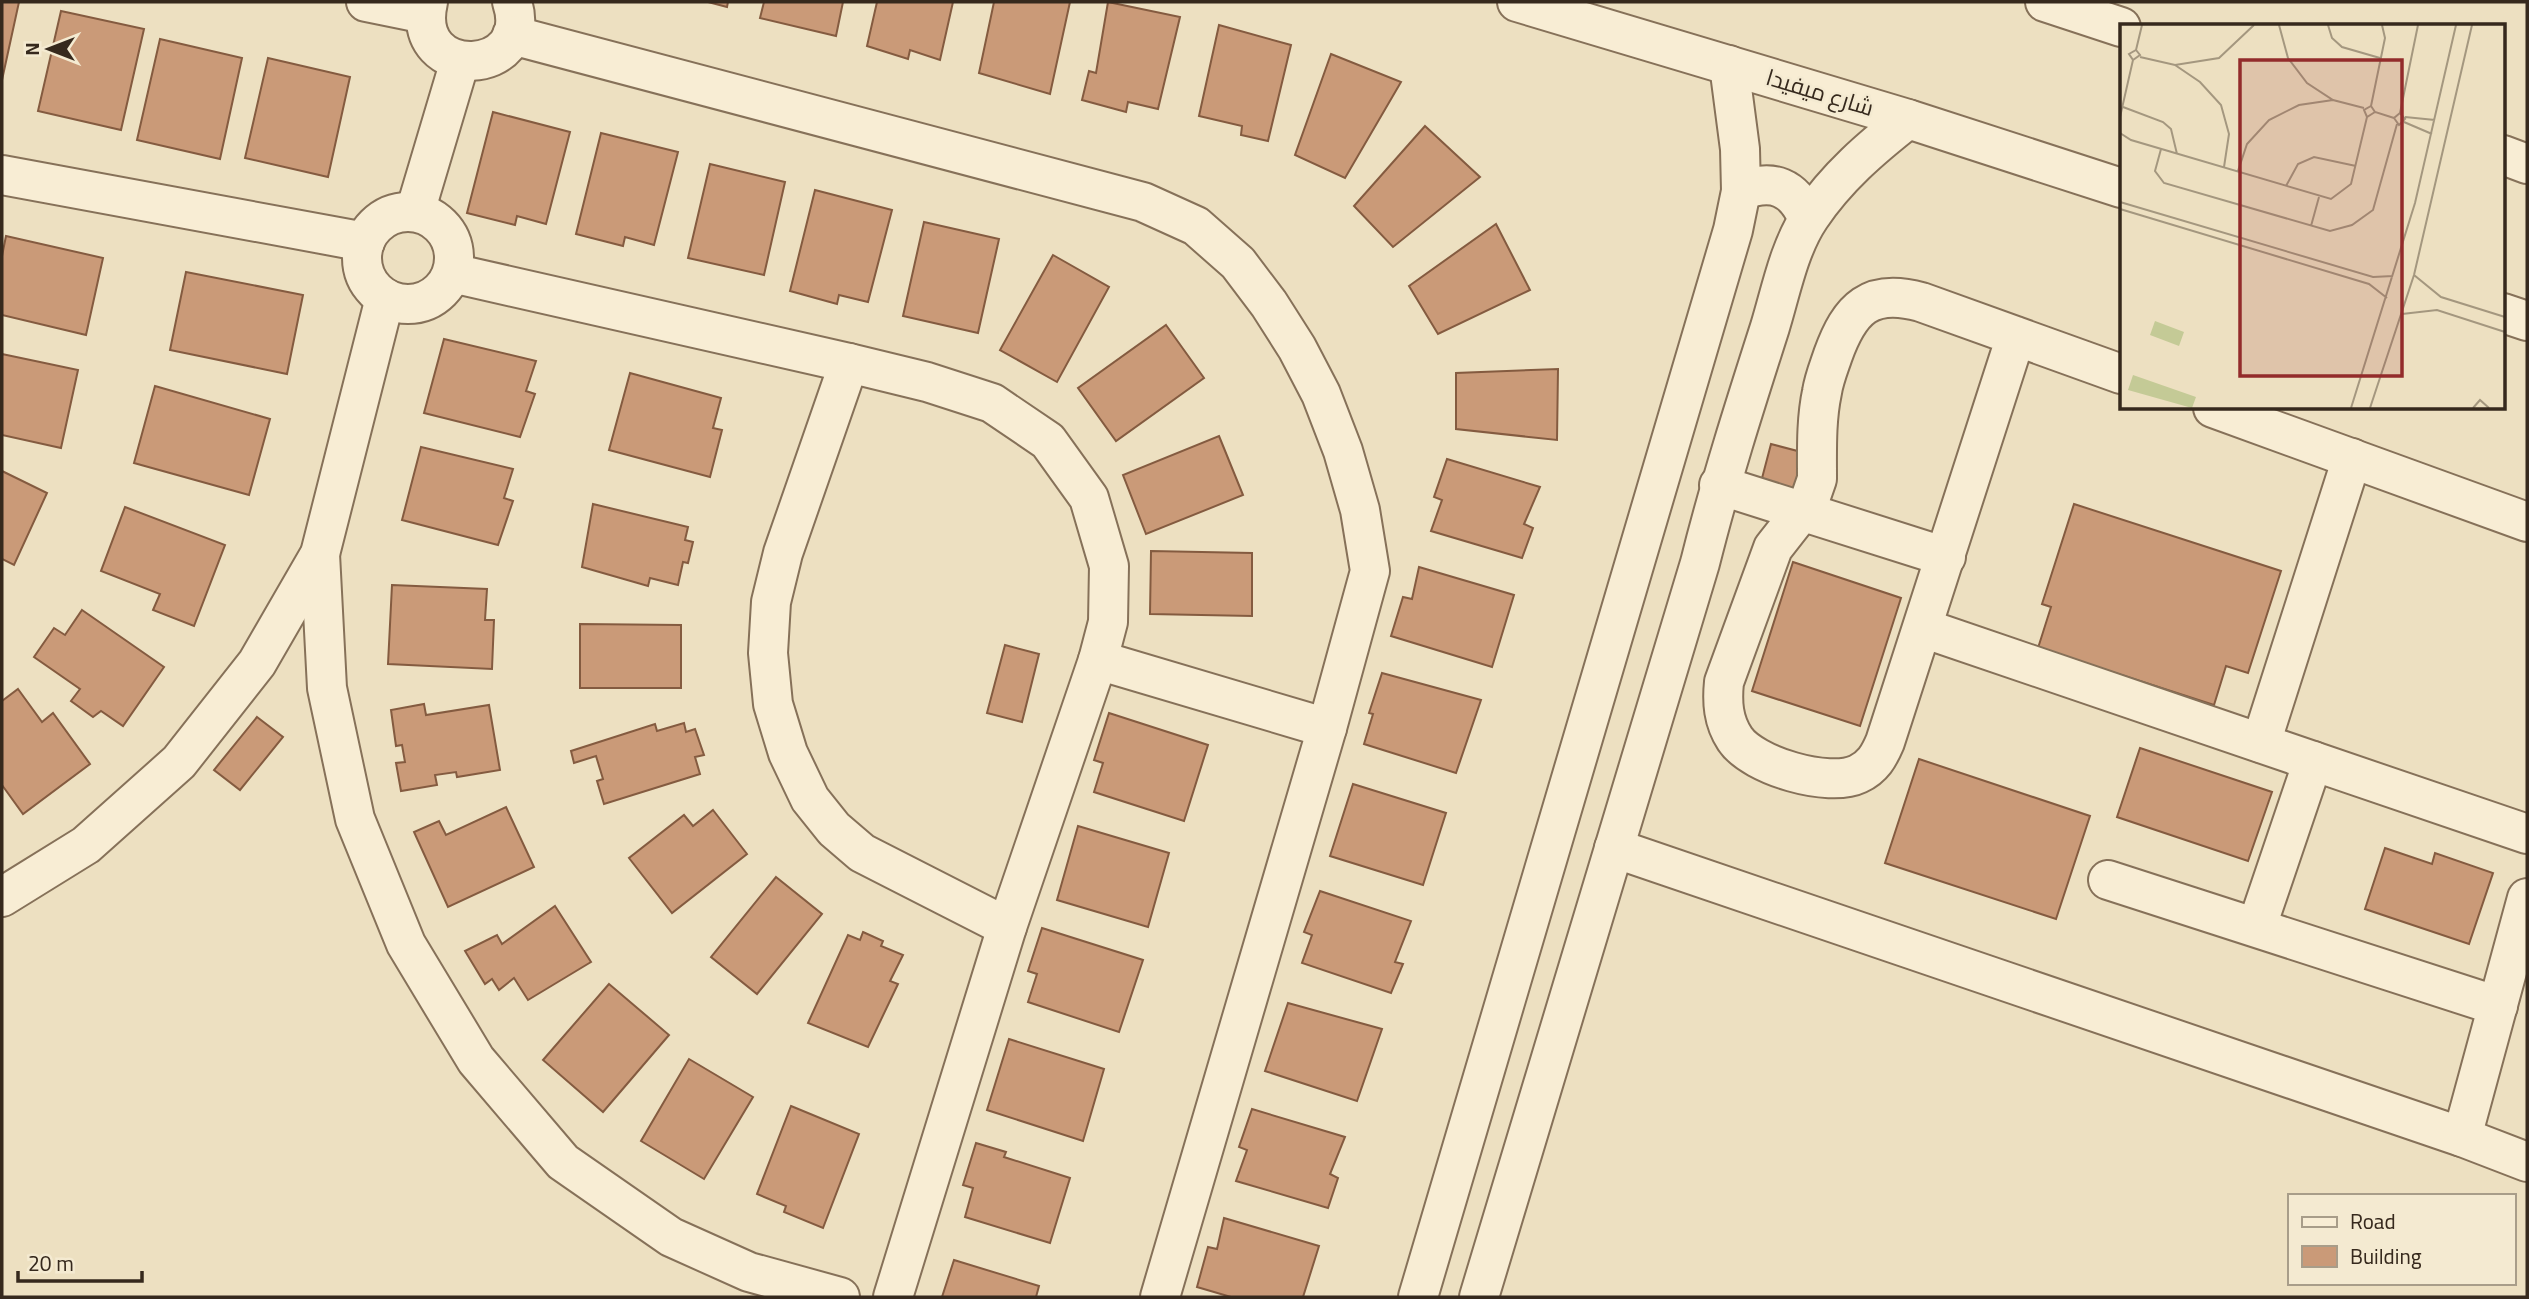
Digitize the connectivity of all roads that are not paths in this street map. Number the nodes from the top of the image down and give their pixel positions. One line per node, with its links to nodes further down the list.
1 (366, 2): 4 (street)
2 (1517, 2): 8 (street, شارع ميفيدا)
3 (2045, 2): 6 (street)
4 (426, 8): 7 (street)
5 (512, 18): 7 (street); 36 (street)
6 (2120, 27)
7 (460, 61): 15 (street)
8 (1729, 65): 9 (street, شارع ميفيدا); 14 (street)
9 (1908, 118): 13 (street, شارع ميفيدا); 16 (street)
10 (2504, 155): 11 (street)
11 (2527, 164)
12 (2, 175): 17 (street)
13 (2120, 188)
14 (1741, 191): 16 (street); 30 (street)
15 (415, 212): 17 (street); 18 (street)
16 (1808, 219): 27 (street)
17 (365, 242): 19 (street)
18 (452, 273): 19 (street); 23 (street)
19 (385, 298): 31 (street)
20 (2504, 313): 21 (street)
21 (2527, 321)
22 (2016, 336): 24 (street); 28 (street); 32 (street)
23 (849, 363): 35 (street); 45 (street)
24 (2120, 374)
25 (2219, 410): 26 (street)
26 (2352, 458): 29 (street); 37 (street)
27 (1720, 485): 28 (street); 33 (street)
28 (1803, 512): 32 (street); 34 (street)
29 (2527, 522)
30 (1642, 545): 33 (street); 53 (street)
31 (320, 554): 42 (street); 49 (street)
32 (1946, 557): 34 (street)
33 (1700, 563): 40 (street)
34 (1923, 628): 37 (street)
35 (1098, 660): 36 (street); 45 (street)
36 (1327, 728): 52 (street)
37 (2261, 743): 38 (street)
38 (2313, 761): 39 (street); 44 (street)
39 (2527, 834)
40 (1614, 848): 47 (street); 54 (street)
41 (2108, 880): 44 (street)
42 (2, 897)
43 (2527, 898): 46 (street)
44 (2257, 926): 46 (street)
45 (1007, 927): 51 (street)
46 (2498, 1006): 47 (street)
47 (2462, 1137): 48 (street)
48 (2527, 1162)
49 (746, 1284): 50 (street)
50 (840, 1297)
51 (893, 1297)
52 (1160, 1297)
53 (1418, 1297)
54 (1479, 1297)

